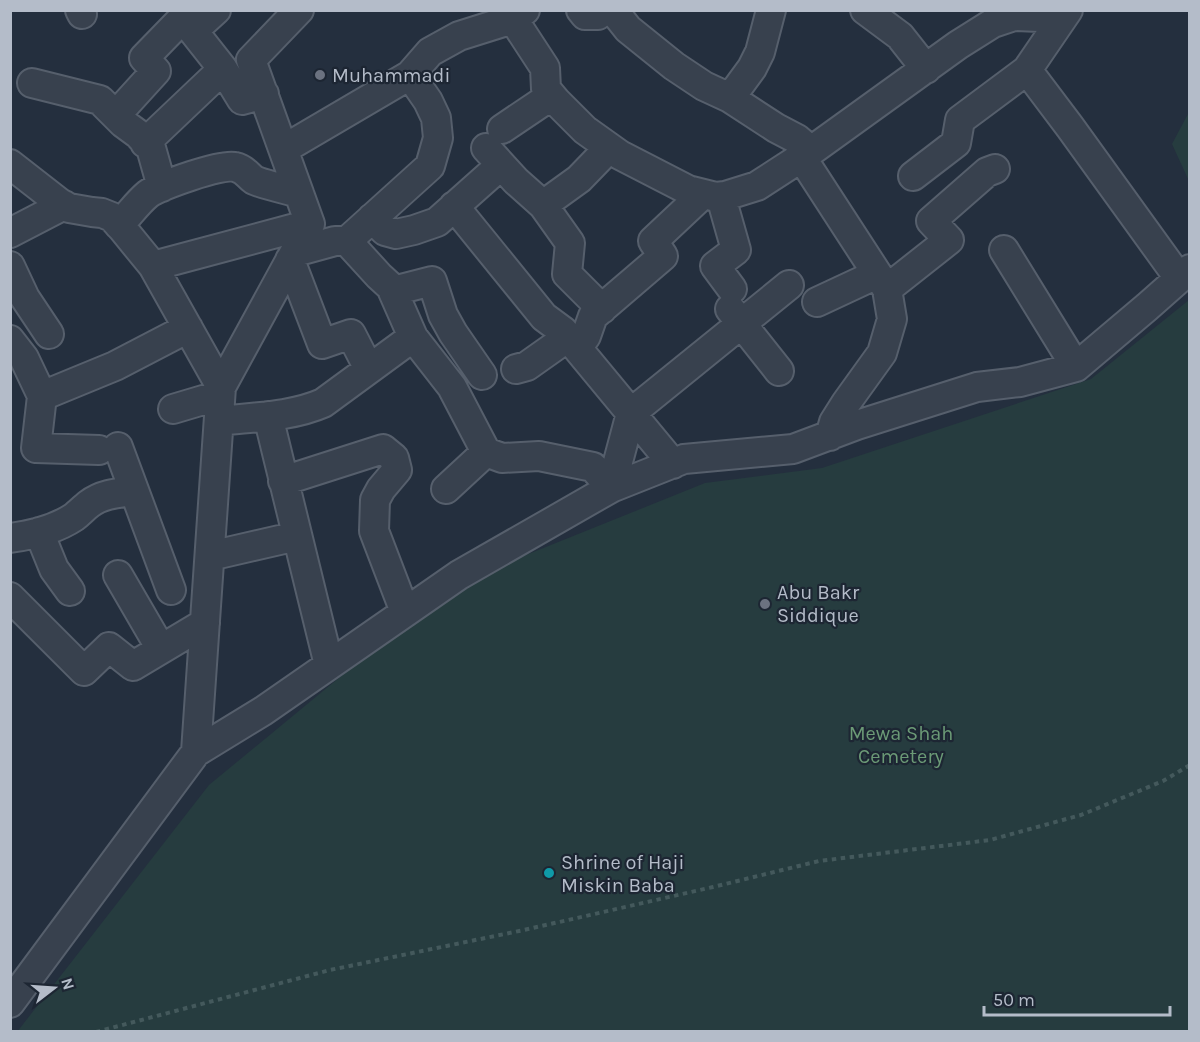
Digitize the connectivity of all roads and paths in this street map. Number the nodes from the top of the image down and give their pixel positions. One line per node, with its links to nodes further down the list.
1 (216, 10): 10 (street)
2 (299, 10): 16 (street)
3 (581, 10): 4 (street)
4 (604, 10)
5 (613, 10): 18 (street)
6 (771, 10): 18 (street)
7 (865, 10): 12 (street)
8 (1065, 14): 12 (street); 13 (street)
9 (519, 15): 14 (street); 17 (street)
10 (193, 31): 11 (street); 19 (street)
11 (223, 69): 16 (street); 20 (street)
12 (926, 69): 25 (street)
13 (1027, 70): 21 (street); 43 (street)
14 (410, 75): 24 (street); 34 (street)
15 (32, 83): 19 (street)
16 (264, 94): 24 (street)
17 (551, 96): 22 (street); 23 (street)
18 (730, 98): 25 (street)
19 (116, 115): 20 (street)
20 (146, 142): 28 (street)
21 (956, 143): 27 (street); 44 (street)
22 (496, 147): 32 (street); 33 (street)
23 (609, 148): 30 (street); 32 (street)
24 (284, 149): 29 (street)
25 (806, 155): 30 (street); 44 (street)
26 (10, 164): 31 (street)
27 (913, 176)
28 (162, 188): 29 (street); 36 (street)
29 (299, 192): 35 (street)
30 (712, 195): 48 (street); 49 (street)
31 (64, 205): 36 (street); 37 (street)
32 (543, 205): 48 (street)
33 (454, 206): 34 (street); 54 (street)
34 (372, 218): 38 (street)
35 (310, 224): 40 (street); 42 (street)
36 (119, 225): 42 (street)
37 (10, 233)
38 (346, 241): 40 (street); 46 (street)
39 (1004, 250): 55 (street)
40 (292, 256): 56 (street); 61 (street)
41 (10, 266): 51 (street)
42 (153, 266): 50 (street)
43 (1184, 273): 55 (street)
44 (882, 281): 47 (street); 65 (street)
45 (789, 285): 49 (street)
46 (393, 291): 52 (street); 59 (street)
47 (817, 302)
48 (602, 309): 54 (street)
49 (741, 323): 58 (street); 63 (street)
50 (188, 328): 60 (street); 61 (street)
51 (49, 334)
52 (413, 337): 56 (street); 67 (street)
53 (10, 340): 60 (street)
54 (573, 343): 57 (street); 63 (street)
55 (1076, 367): 65 (street)
56 (369, 369): 64 (street)
57 (516, 369)
58 (779, 371)
59 (482, 375)
60 (42, 396): 66 (street)
61 (220, 401): 62 (street); 64 (street); 77 (street)
62 (173, 409)
63 (631, 413): 68 (street); 70 (street)
64 (268, 416): 69 (street)
65 (830, 436): 68 (street)
66 (105, 442): 72 (street); 73 (street)
67 (486, 452): 70 (street); 71 (street)
68 (673, 464): 70 (street)
69 (283, 481): 75 (street); 81 (street)
70 (611, 488): 81 (street)
71 (446, 489)
72 (134, 491): 73 (street); 77 (street)
73 (100, 498): 74 (street)
74 (39, 532): 76 (street); 79 (street)
75 (297, 536): 77 (street); 84 (street)
76 (10, 538)
77 (209, 558): 82 (street)
78 (118, 575): 83 (street)
79 (70, 591)
80 (10, 597): 83 (street)
81 (405, 612): 84 (street)
82 (205, 623): 83 (street); 85 (street)
83 (161, 649)
84 (329, 665): 85 (street)
85 (196, 752): 87 (street)
86 (1190, 765): 88 (path)
87 (10, 1003)
88 (96, 1032)

